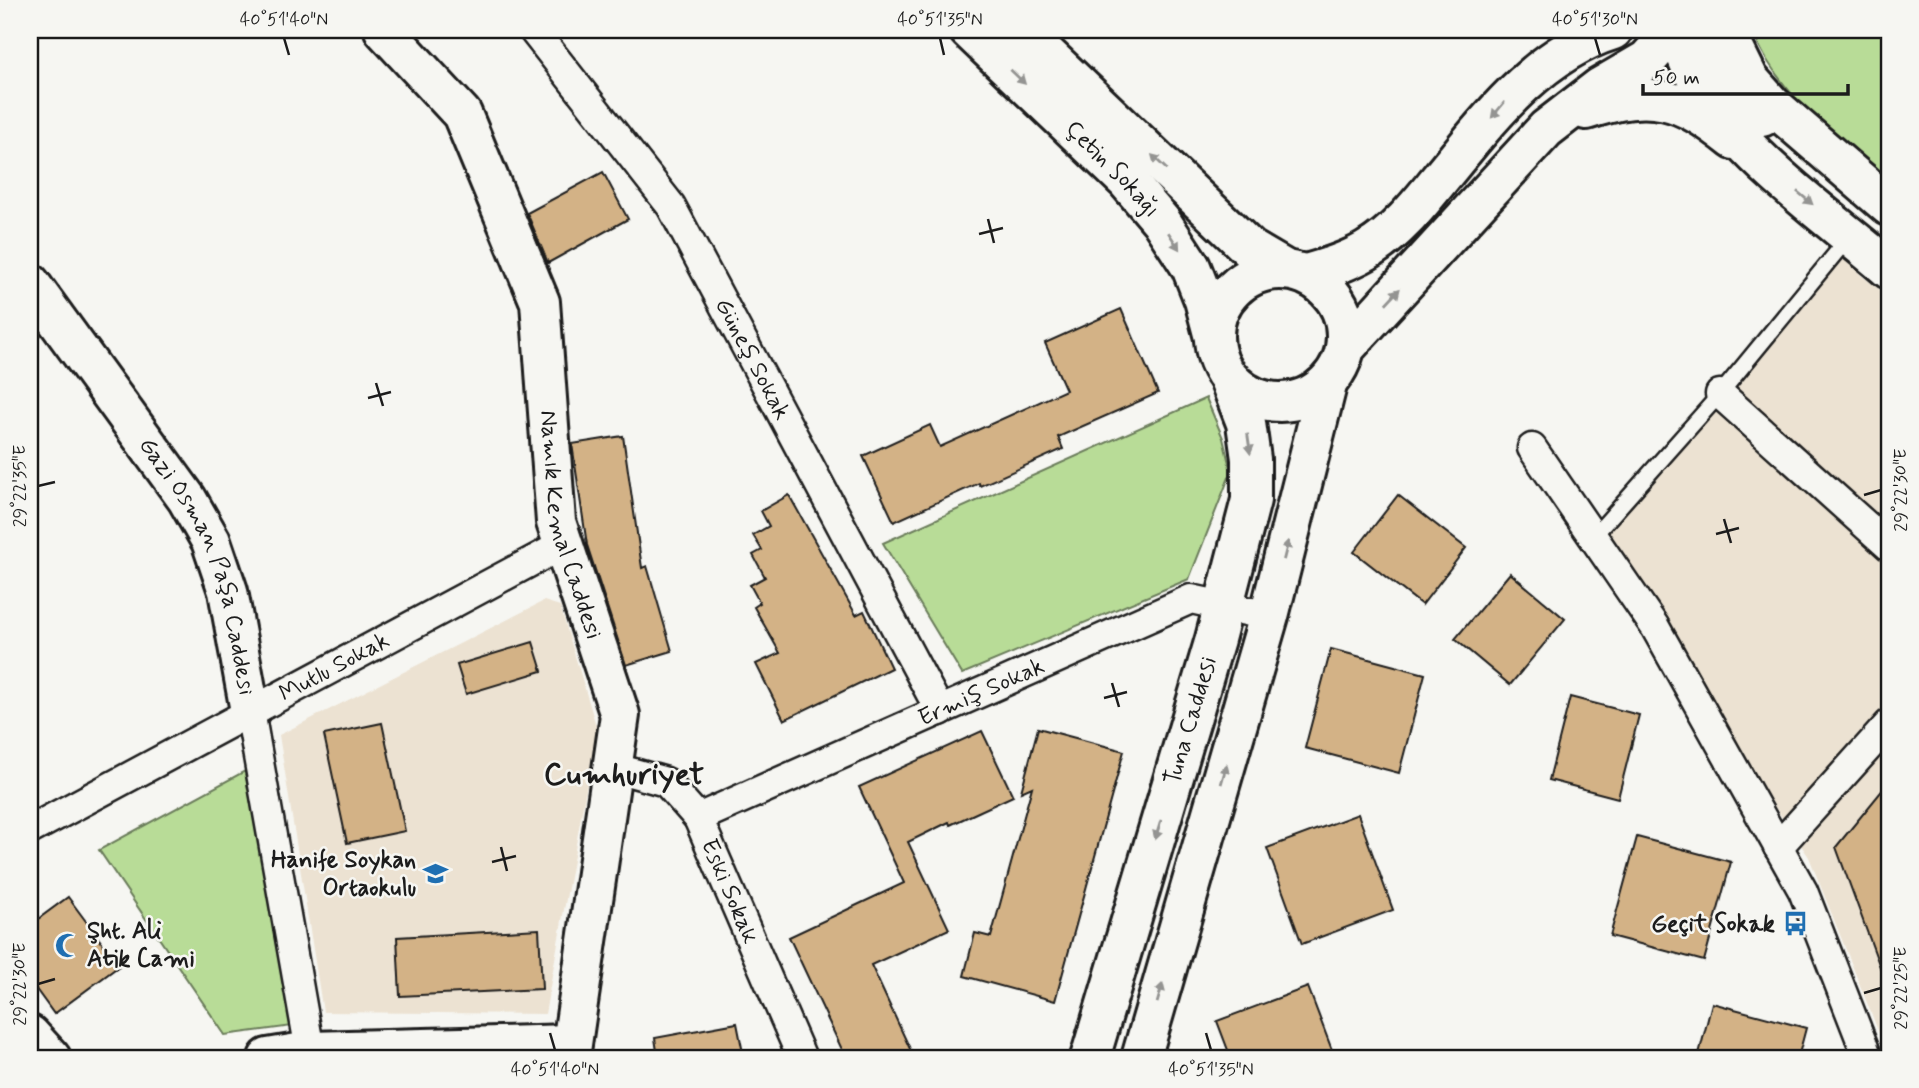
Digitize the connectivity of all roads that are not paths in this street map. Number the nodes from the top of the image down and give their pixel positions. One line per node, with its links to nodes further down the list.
1 (384, 30): 25 (street, Namık Kemal Caddesi)
2 (533, 30): 30 (street, Güneş Sokak)
3 (968, 30): 18 (street, Çetin Sokağı, one-way to 18)
4 (1021, 30): 16 (street, one-way to 4)
5 (1577, 30): 9 (street)
6 (1613, 30): 9 (street)
7 (1677, 30): 10 (street); 11 (street); 12 (street)
8 (1725, 30): 11 (street)
9 (1525, 82): 16 (street, one-way to 16)
10 (1528, 151): 12 (street); 19 (street, one-way to 10)
11 (1836, 162): 13 (street)
12 (1773, 170): 14 (street, one-way to 14)
13 (1889, 205)
14 (1850, 236): 15 (street); 22 (lane)
15 (1889, 269)
16 (1295, 272): 18 (street); 19 (street)
17 (30, 284): 29 (street, Gazi Osman Paşa Caddesi)
18 (1214, 338): 20 (street)
19 (1347, 346): 21 (street)
20 (1229, 379): 21 (street); 27 (street, Tuna Caddesi, one-way to 27)
21 (1327, 385): 28 (street, Tuna Caddesi, one-way to 21)
22 (1720, 394): 24 (lane); 26 (street)
23 (1532, 448): 24 (street)
24 (1594, 537): 35 (street)
25 (564, 544): 29 (street, Mutlu Sokak); 32 (street, Namık Kemal Caddesi)
26 (1889, 546)
27 (1224, 606): 28 (street, Ermiş Sokak); 30 (street, Ermiş Sokak); 42 (street, Tuna Caddesi, one-way to 42)
28 (1269, 616): 43 (street, Tuna Caddesi, one-way to 28)
29 (250, 711): 34 (street, Mutlu Sokak); 37 (street, Gazi Osman Paşa Caddesi)
30 (940, 711): 33 (street, Ermiş Sokak)
31 (1889, 724): 35 (street)
32 (612, 767): 33 (street, Eski Sokak); 38 (street, Namık Kemal Caddesi)
33 (698, 818): 41 (street, Eski Sokak)
34 (30, 830)
35 (1778, 847): 44 (street)
36 (30, 1035): 39 (street)
37 (310, 1051): 38 (street); 40 (street)
38 (571, 1051)
39 (51, 1058)
40 (268, 1058)
41 (802, 1058)
42 (1090, 1058)
43 (1141, 1058)
44 (1868, 1058)

